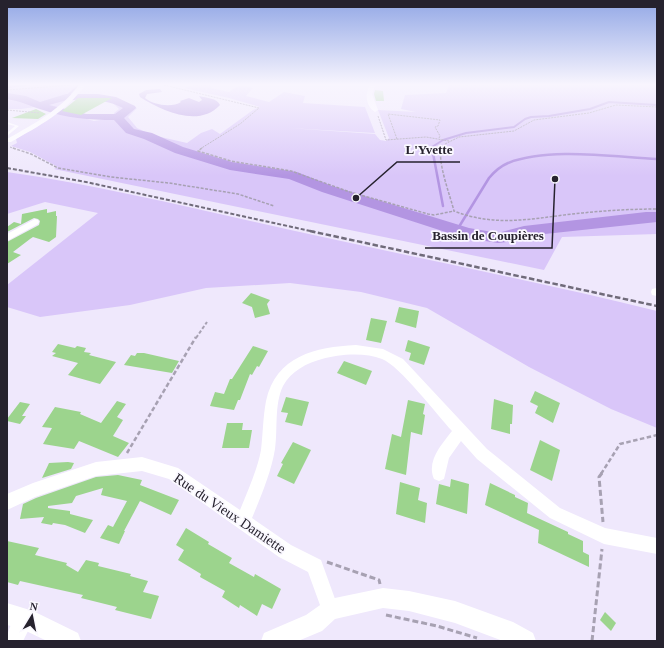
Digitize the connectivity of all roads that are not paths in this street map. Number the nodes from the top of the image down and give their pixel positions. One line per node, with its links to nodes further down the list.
1 (52, 115): 3 (street)
2 (7, 123): 3 (lane)
3 (7, 142)
4 (35, 222): 5 (street)
5 (7, 238)
6 (460, 431): 7 (street); 9 (street); 10 (street)
7 (439, 474)
8 (7, 502): 9 (street, Rue du Vieux Damiette)
9 (243, 521): 11 (street, Rue du Vieux Damiette)
10 (657, 546)
11 (330, 610): 15 (street); 16 (street)
12 (16, 616): 13 (street); 14 (street)
13 (13, 641)
14 (70, 641)
15 (272, 641)
16 (525, 641)

